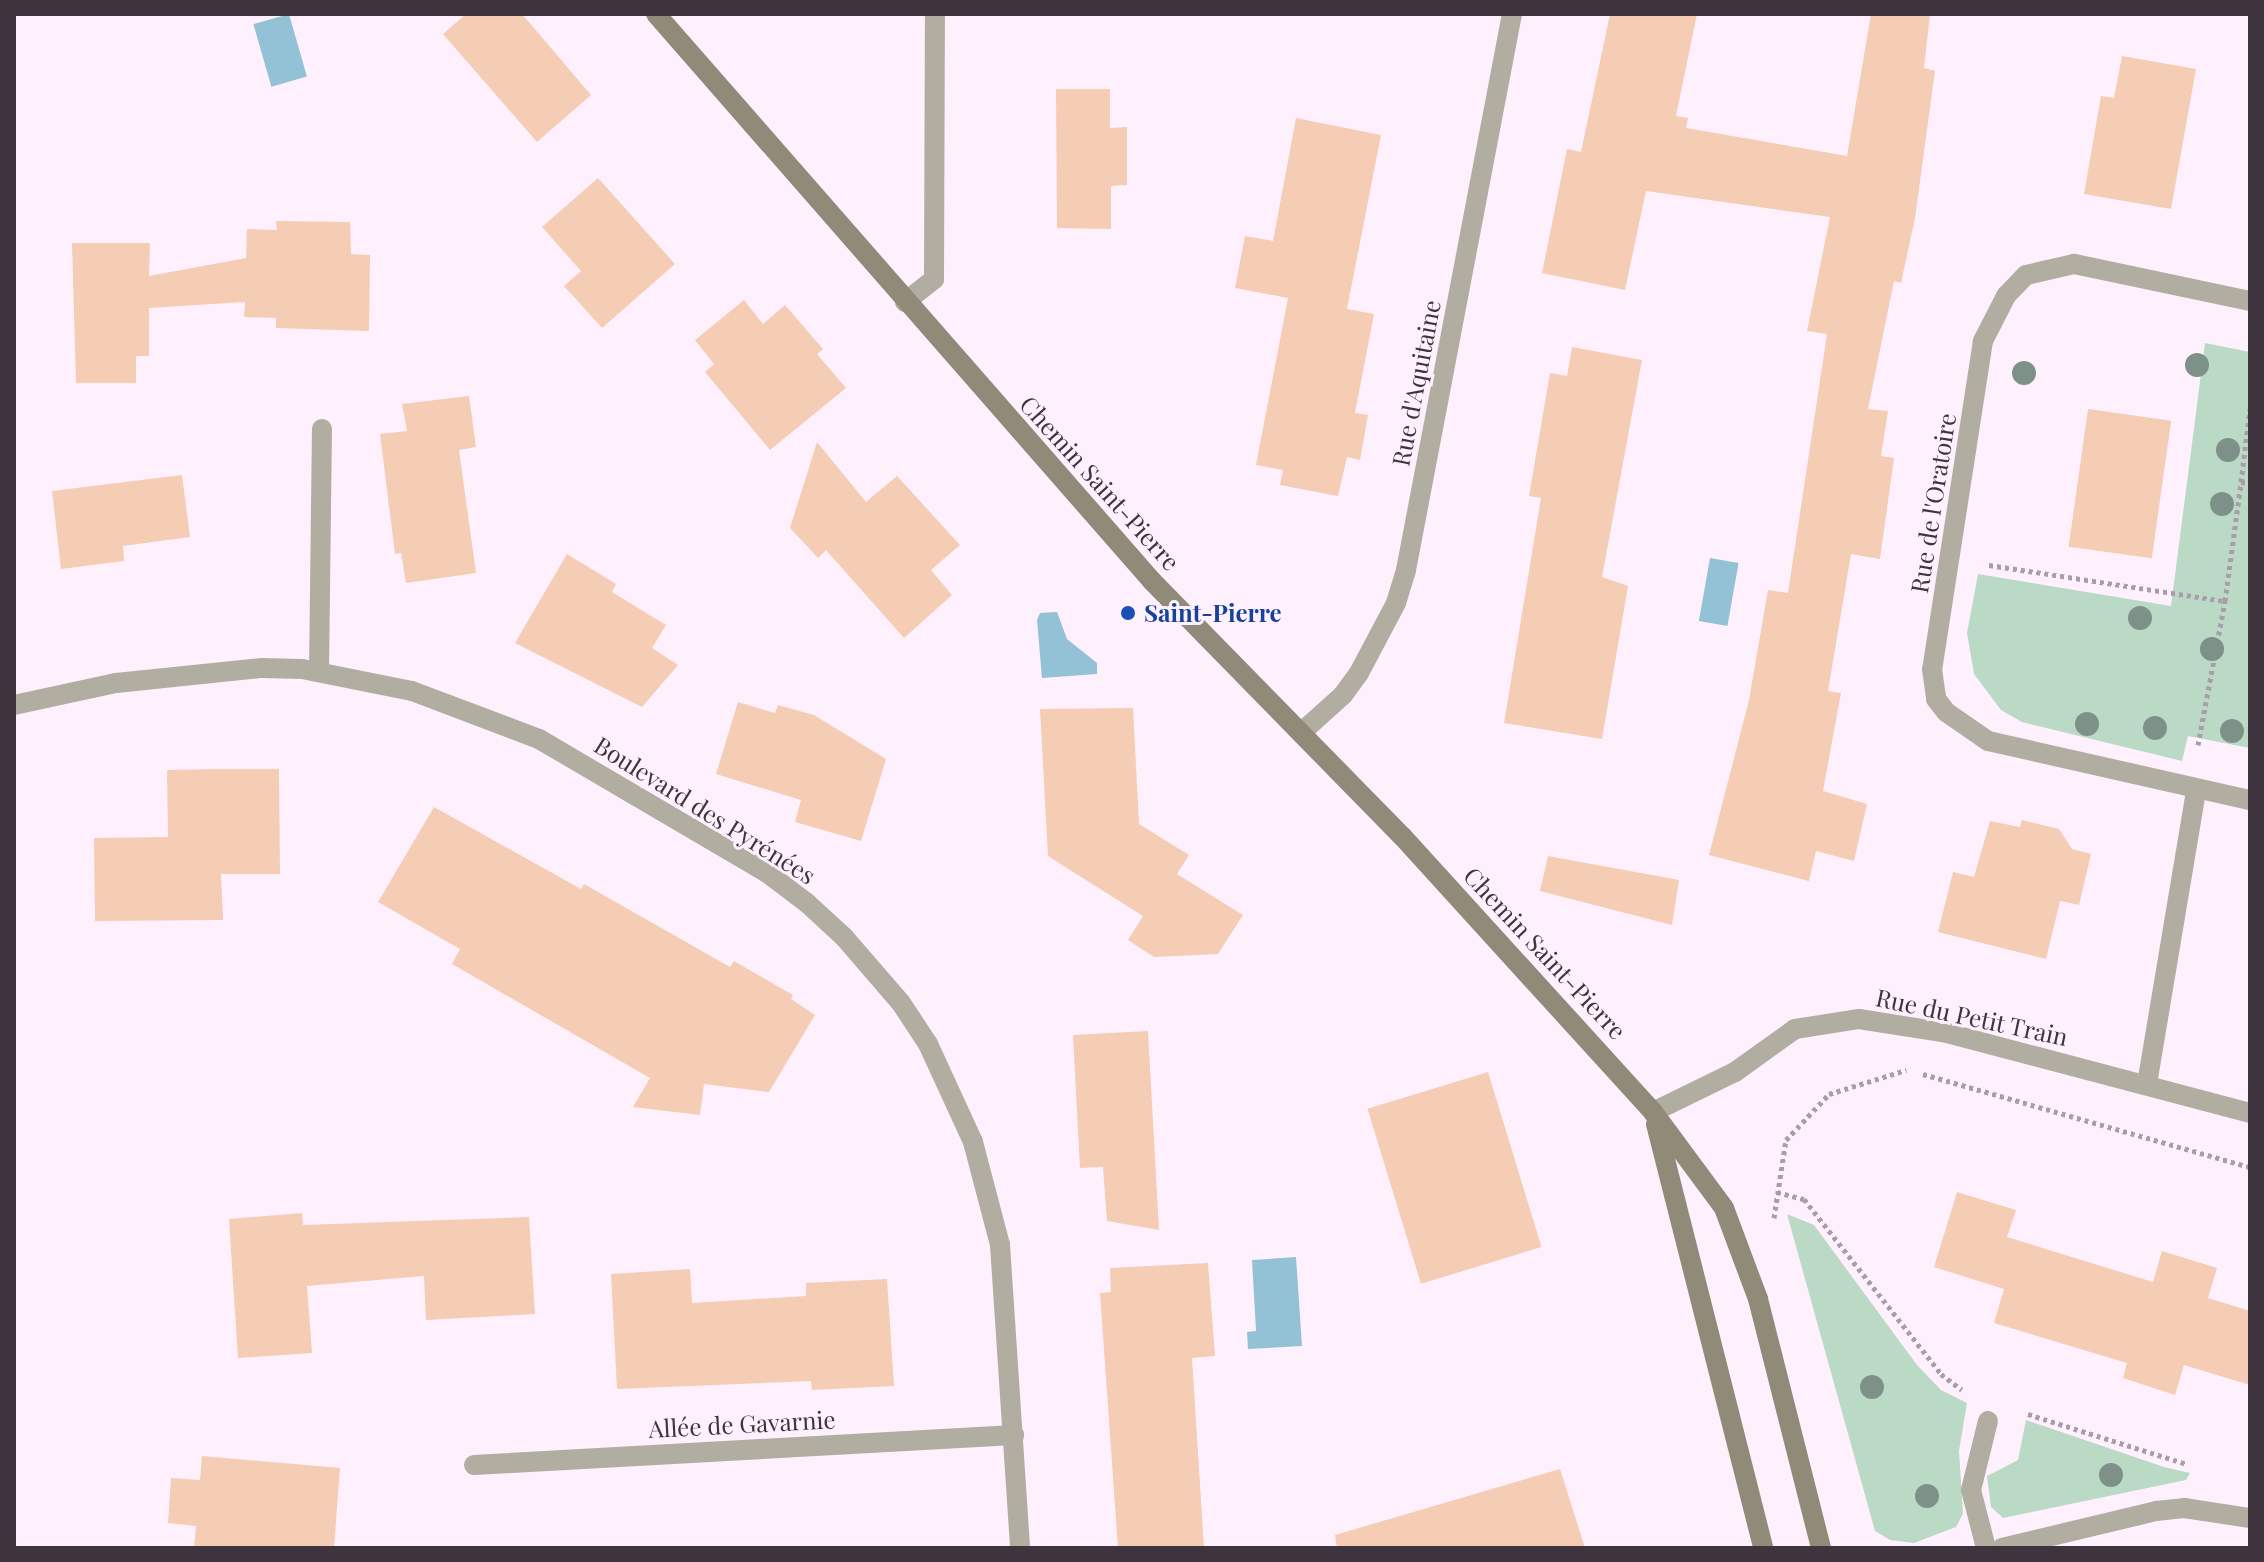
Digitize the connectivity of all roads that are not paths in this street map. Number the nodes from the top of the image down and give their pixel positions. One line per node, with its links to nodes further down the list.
1 (656, 14): 5 (main road, Chemin Saint-Pierre)
2 (935, 14): 5 (street)
3 (1512, 14): 9 (street, Rue d'Aquitaine)
4 (2250, 301): 10 (street, Rue de l'Oratoire)
5 (905, 302): 9 (main road, Chemin Saint-Pierre)
6 (322, 429): 7 (street)
7 (319, 672): 8 (street, Boulevard des Pyrénées); 16 (street, Boulevard des Pyrénées)
8 (14, 705)
9 (1303, 731): 13 (main road, Chemin Saint-Pierre)
10 (2192, 790): 11 (street, Rue de l'Oratoire); 12 (street)
11 (2250, 800)
12 (2147, 1084): 13 (street, Rue du Petit Train); 14 (street, Rue du Petit Train)
13 (1653, 1112): 20 (main road, Chemin Saint-Pierre); 21 (main road, Chemin Saint-Pierre)
14 (2250, 1113)
15 (1991, 1411): 22 (street)
16 (1014, 1435): 17 (street, Allée de Gavarnie); 19 (street, Boulevard des Pyrénées)
17 (474, 1465)
18 (2250, 1518): 23 (street)
19 (1020, 1548)
20 (1763, 1548)
21 (1821, 1548)
22 (1986, 1548)
23 (2002, 1548)

